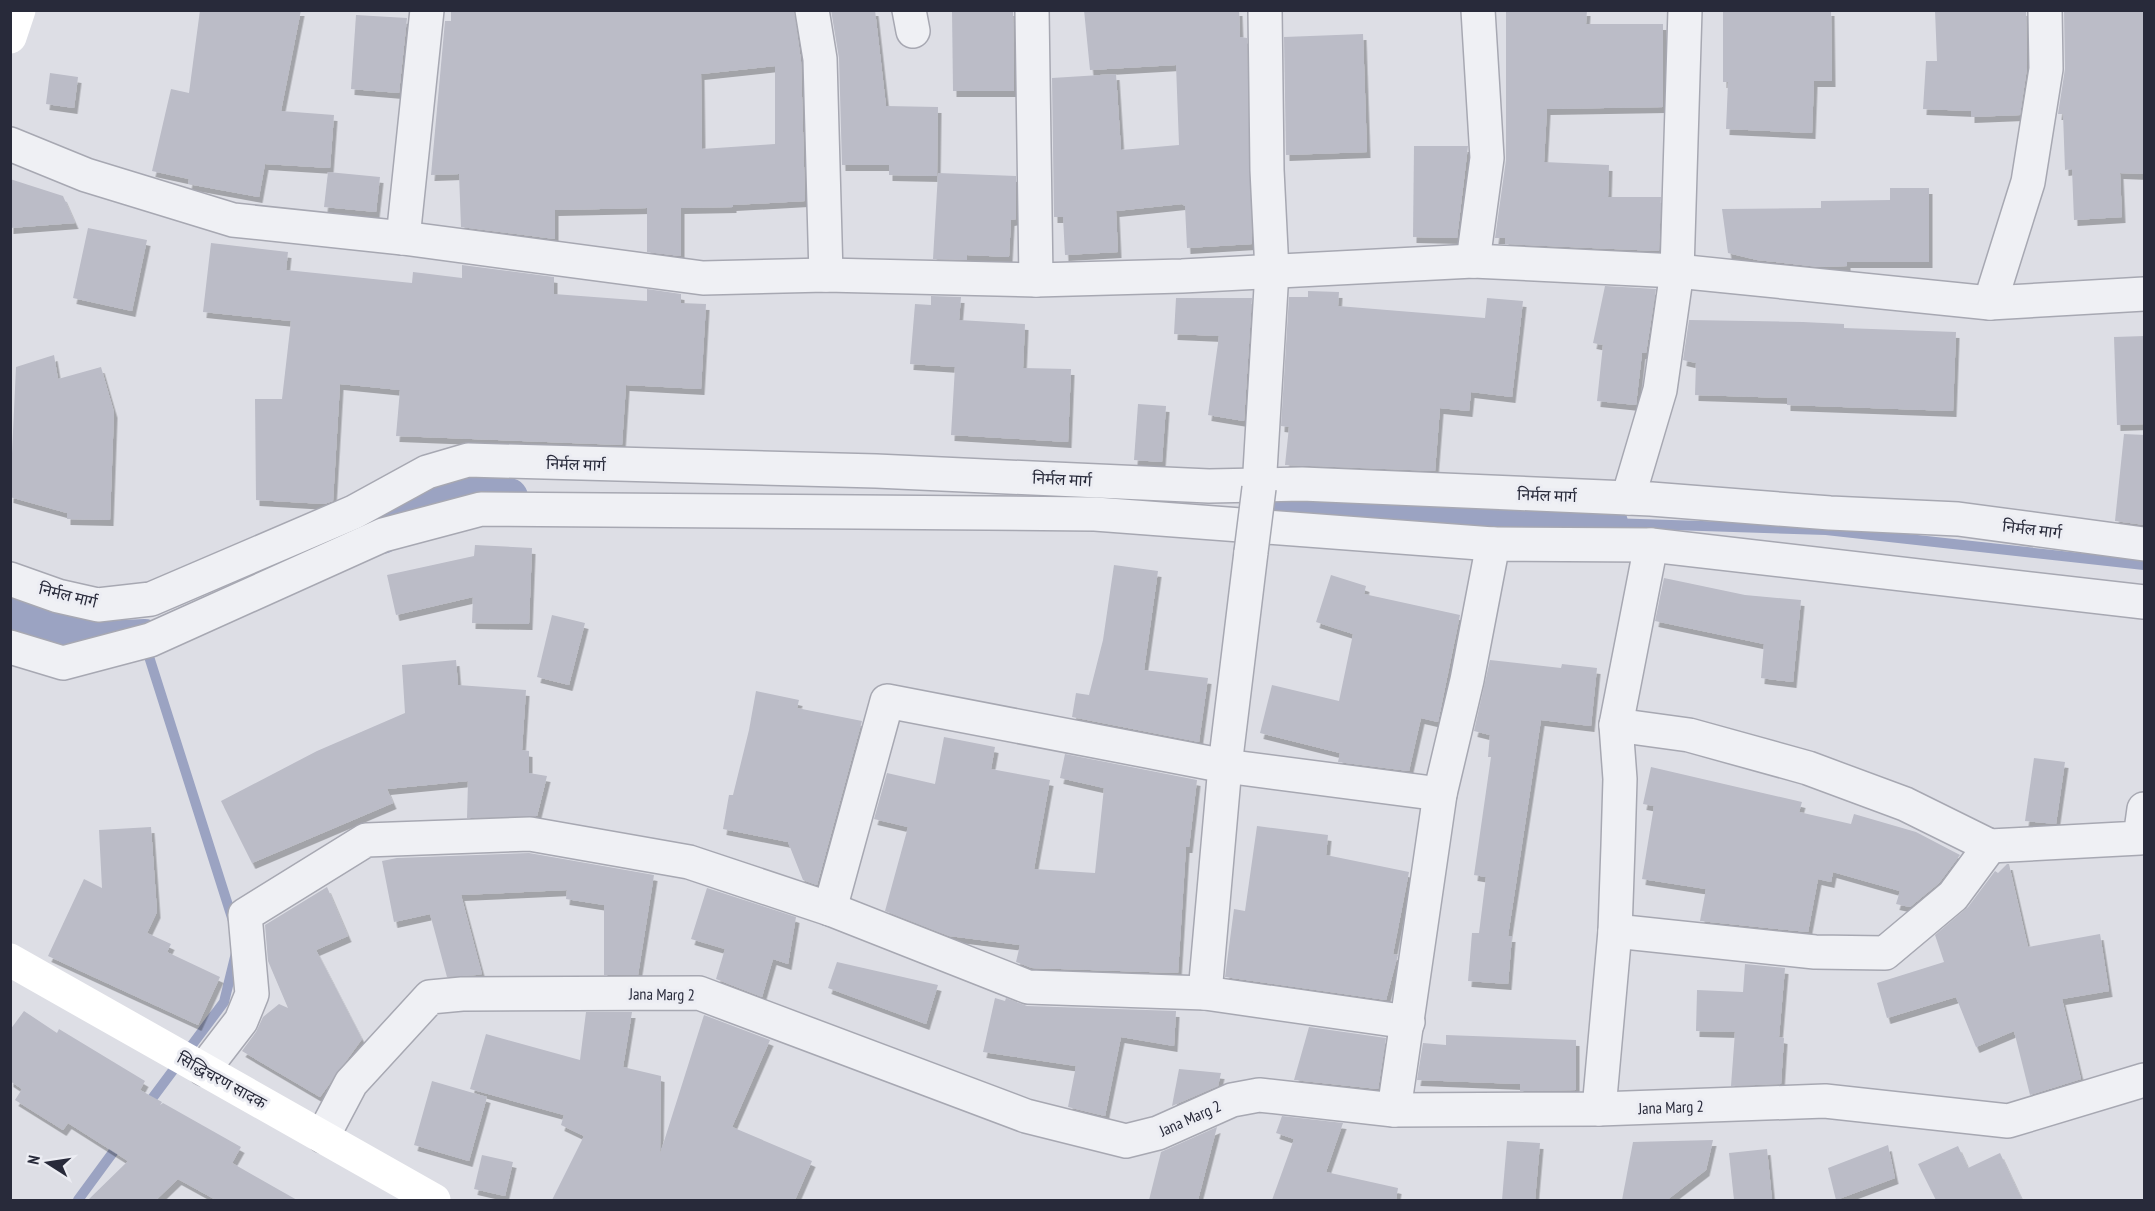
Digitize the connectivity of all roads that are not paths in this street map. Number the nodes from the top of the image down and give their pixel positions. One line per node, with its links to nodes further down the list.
1 (19, 10): 9 (main road)
2 (427, 10): 11 (street)
3 (813, 10): 15 (street)
4 (1032, 10): 16 (street)
5 (1265, 10): 13 (street)
6 (1478, 10): 12 (street)
7 (1685, 10): 14 (street)
8 (2045, 10): 18 (street)
9 (10, 37)
10 (10, 144): 11 (street)
11 (403, 238): 15 (street)
12 (1473, 261): 13 (street); 14 (street)
13 (1272, 271): 16 (street); 19 (street)
14 (1677, 271): 18 (street); 20 (street)
15 (826, 275): 16 (street)
16 (1036, 280)
17 (2145, 294): 18 (street)
18 (1990, 303)
19 (1259, 486): 20 (street, निर्मल मार्ग); 24 (street, निर्मल मार्ग); 28 (street, bridge)
20 (1628, 498): 22 (street, निर्मल मार्ग)
21 (1493, 544): 23 (street); 26 (street); 29 (street)
22 (2145, 544)
23 (1651, 545): 25 (street); 27 (street)
24 (10, 579)
25 (2145, 602)
26 (10, 647)
27 (1616, 725): 31 (street); 33 (street)
28 (1226, 766): 29 (street); 32 (street); 35 (street)
29 (1440, 794): 36 (street)
30 (2143, 835): 31 (street)
31 (1990, 846): 33 (street)
32 (830, 909): 35 (street); 37 (street)
33 (1615, 931): 39 (street)
34 (10, 960): 37 (main road, सिद्धिचरण सादक)
35 (1205, 993): 36 (street)
36 (1408, 1022): 40 (street)
37 (204, 1069): 41 (main road, सिद्धिचरण सादक)
38 (2145, 1080): 39 (street, Jana Marg 2)
39 (1599, 1109): 40 (street, Jana Marg 2)
40 (1394, 1110): 41 (street, Jana Marg 2)
41 (323, 1136): 42 (main road, सिद्धिचरण सादक)
42 (434, 1200)

